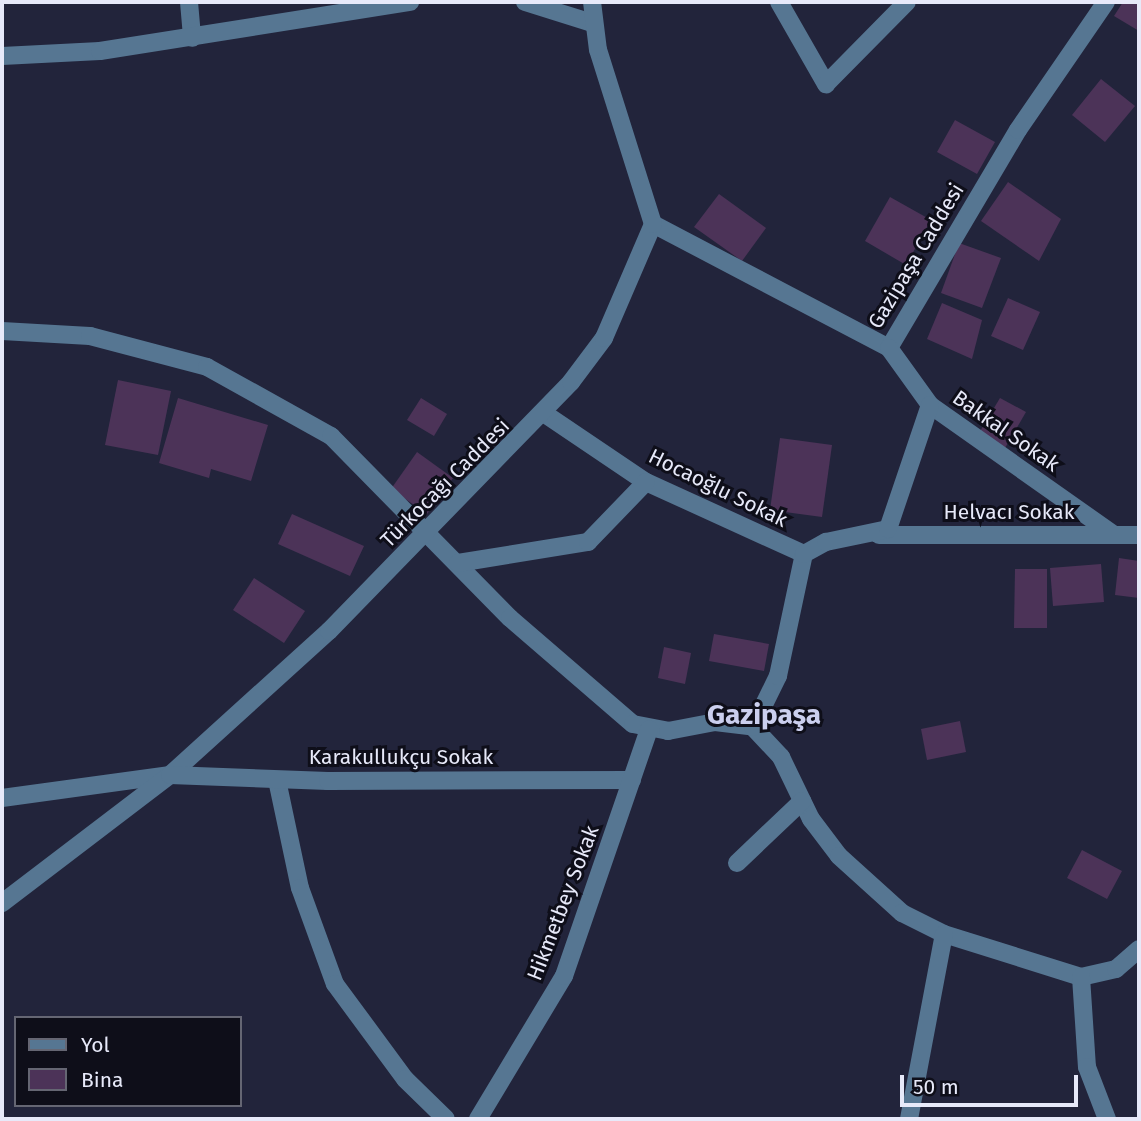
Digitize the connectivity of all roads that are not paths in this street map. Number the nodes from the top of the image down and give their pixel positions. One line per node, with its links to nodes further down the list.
1 (190, 2): 9 (street)
2 (410, 2): 9 (street)
3 (525, 2): 8 (street)
4 (592, 2): 8 (street)
5 (779, 2): 6 (street)
6 (907, 2)
7 (1106, 2): 13 (street, Gazipaşa Caddesi)
8 (592, 23): 11 (street)
9 (192, 38): 10 (street)
10 (2, 56)
11 (653, 224): 13 (street, Gazipaşa Caddesi); 15 (street, Türkocağı Caddesi)
12 (2, 331): 17 (street)
13 (889, 348): 14 (street, Bakkal Sokak)
14 (930, 405): 18 (street, Bakkal Sokak); 19 (street)
15 (545, 414): 16 (street, Hocaoğlu Sokak); 17 (street, Türkocağı Caddesi)
16 (646, 482): 21 (street, Hocaoğlu Sokak); 22 (street)
17 (430, 531): 22 (street); 25 (street, Türkocağı Caddesi)
18 (1113, 534): 19 (street, Helvacı Sokak); 20 (street, Helvacı Sokak)
19 (879, 535): 21 (street, Helvacı Sokak)
20 (1139, 535)
21 (804, 554): 23 (street)
22 (458, 563): 24 (street)
23 (753, 726): 24 (street); 29 (street)
24 (649, 729): 27 (street, Hikmetbey Sokak)
25 (170, 775): 26 (street, Karakullukçu Sokak); 28 (street); 31 (street, Türkocağı Caddesi)
26 (277, 780): 27 (street, Karakullukçu Sokak); 35 (street)
27 (632, 780): 36 (street, Hikmetbey Sokak)
28 (2, 798)
29 (802, 802): 30 (street); 32 (street)
30 (737, 863)
31 (2, 903)
32 (944, 934): 34 (street); 37 (street)
33 (1136, 958): 34 (street)
34 (1081, 977): 38 (street)
35 (446, 1119)
36 (478, 1119)
37 (909, 1119)
38 (1107, 1119)

